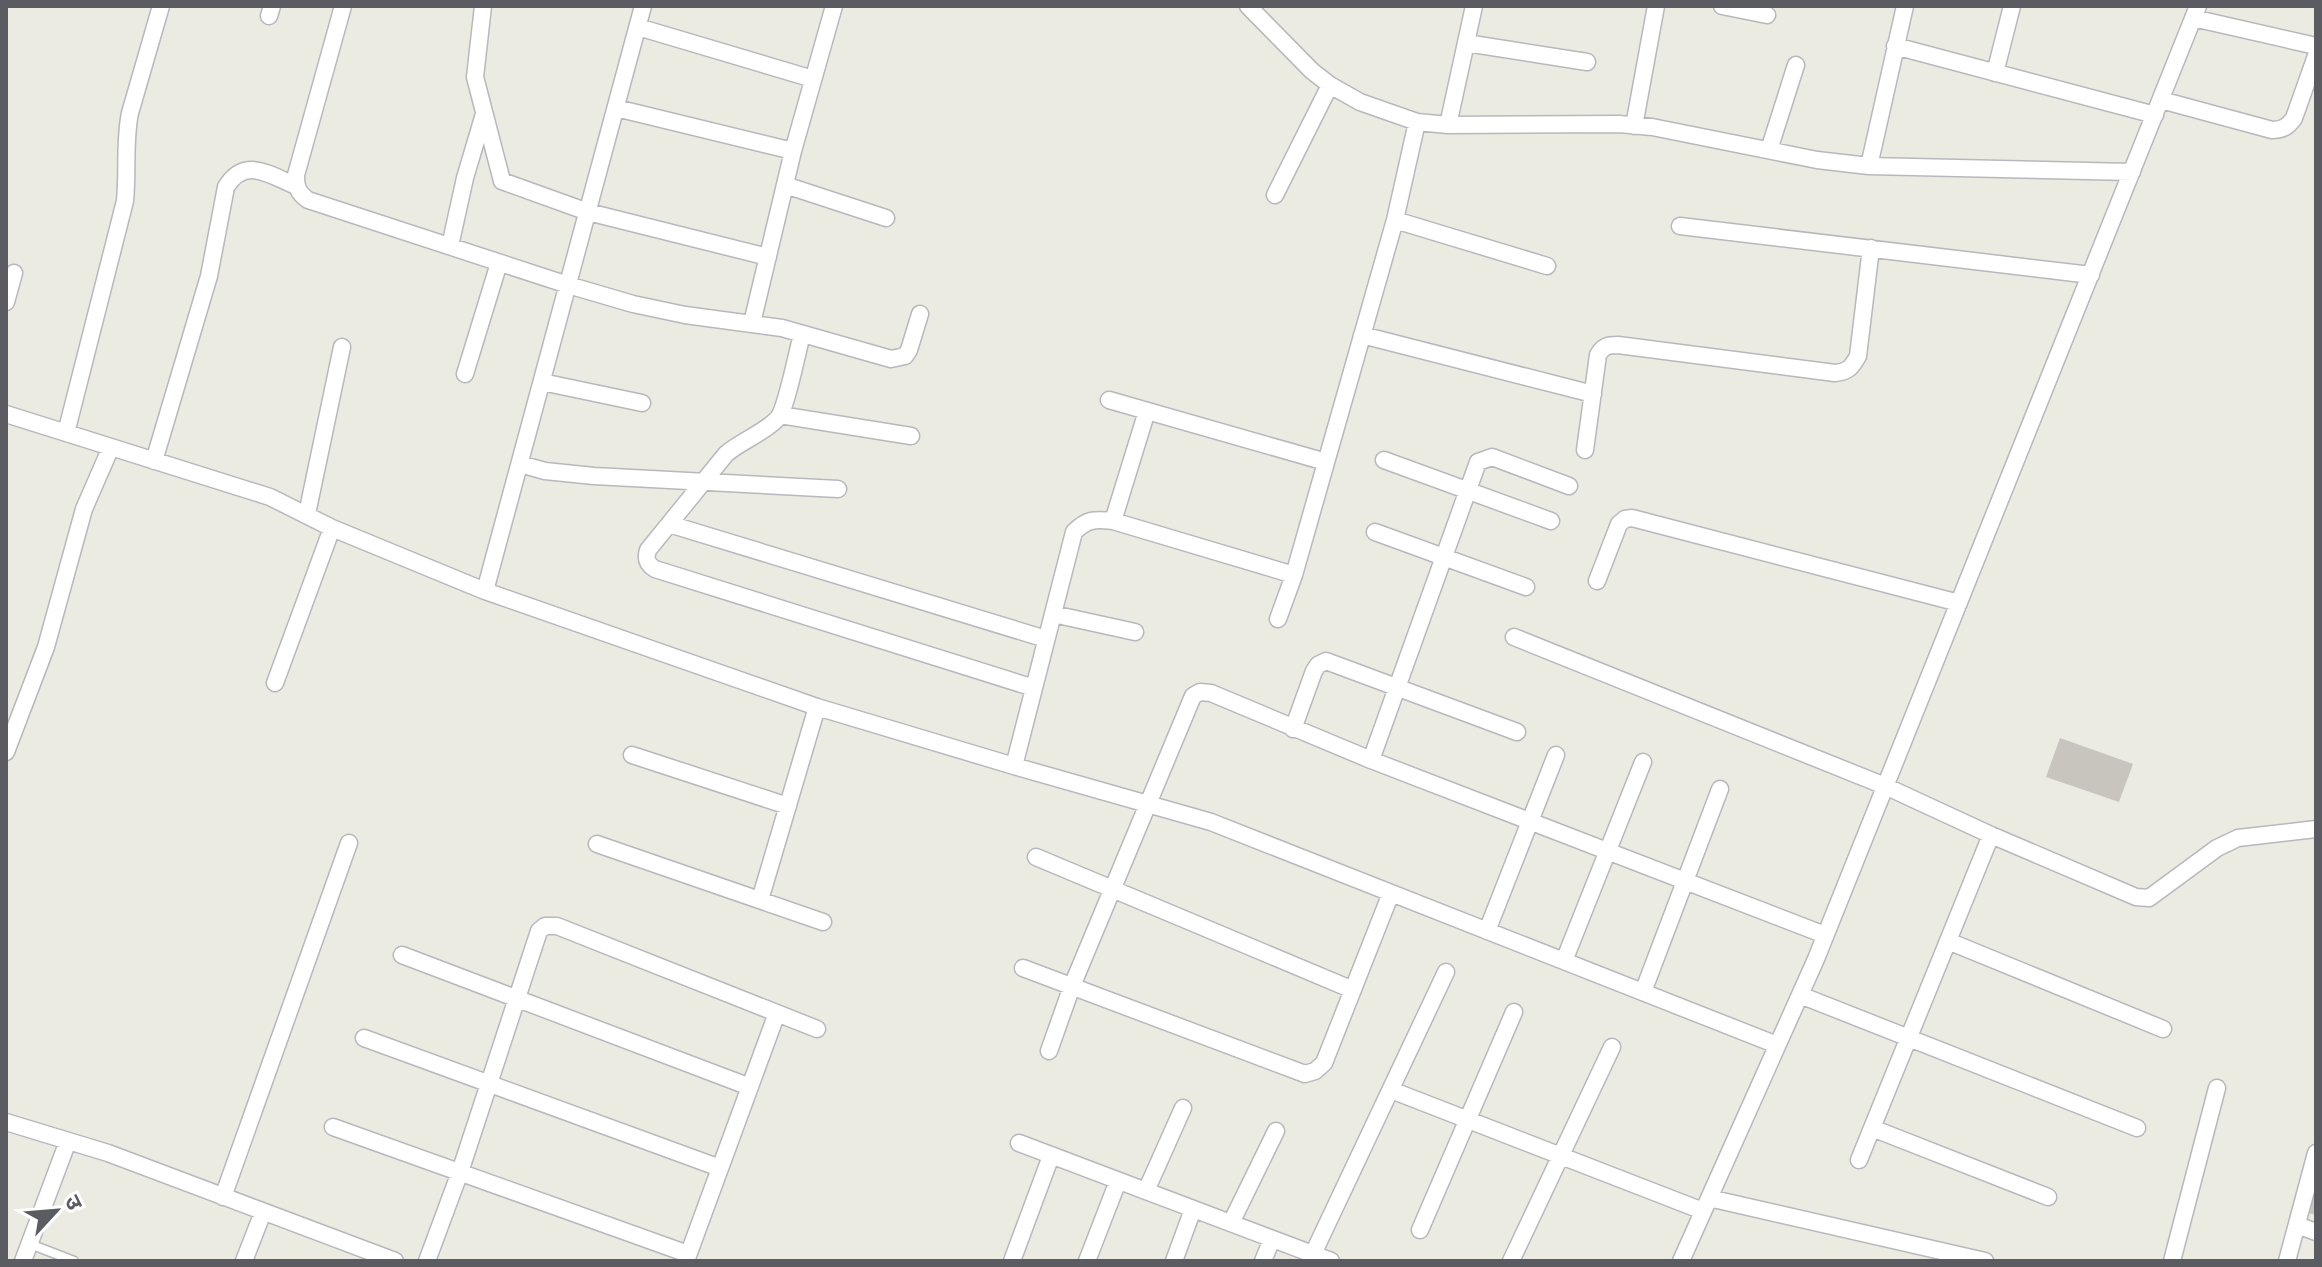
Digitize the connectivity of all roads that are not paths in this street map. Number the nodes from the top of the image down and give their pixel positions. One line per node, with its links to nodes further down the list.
1 (161, 6): 63 (street)
2 (343, 6): 35 (street)
3 (483, 6): 26 (street)
4 (643, 6): 14 (street)
5 (834, 6): 22 (street)
6 (1248, 6): 23 (street)
7 (1474, 6): 15 (street)
8 (1656, 6): 29 (street)
9 (1722, 6): 13 (street)
10 (1905, 6): 16 (street)
11 (2012, 6): 21 (street)
12 (2196, 12): 17 (street); 24 (street)
13 (1767, 15)
14 (638, 27): 22 (street); 25 (street)
15 (1466, 43): 19 (street); 28 (street)
16 (1895, 46): 21 (street); 32 (street)
17 (2316, 46)
18 (2316, 56): 24 (street)
19 (1587, 62)
20 (1796, 65): 30 (street)
21 (1995, 73): 24 (street)
22 (813, 79): 31 (street)
23 (1330, 85): 27 (street); 36 (street)
24 (2158, 107): 33 (street)
25 (616, 108): 31 (street); 37 (street)
26 (484, 112): 37 (street); 41 (street)
27 (1417, 122): 28 (street); 39 (street)
28 (1448, 125): 29 (street)
29 (1634, 126): 30 (street)
30 (1769, 150): 32 (street)
31 (793, 151): 34 (street)
32 (1869, 166): 33 (street)
33 (2132, 172): 47 (street)
34 (785, 185): 38 (street); 43 (street)
35 (296, 186): 41 (street); 68 (street)
36 (1275, 195)
37 (588, 212): 43 (street); 48 (street)
38 (886, 218)
39 (1395, 220): 45 (street); 53 (street)
40 (1680, 226): 42 (street)
41 (450, 246): 44 (street)
42 (1871, 248): 47 (street); 57 (street)
43 (768, 257): 51 (street)
44 (499, 263): 48 (street); 55 (street)
45 (1547, 266)
46 (14, 273): 49 (street)
47 (2091, 275): 86 (street)
48 (568, 285): 51 (street); 56 (street)
49 (6, 302)
50 (920, 314): 52 (street)
51 (752, 323): 52 (street)
52 (802, 334): 62 (street)
53 (1362, 335): 57 (street); 69 (street)
54 (342, 347): 75 (street)
55 (465, 374)
56 (542, 382): 59 (street); 70 (street)
57 (1593, 394): 66 (street)
58 (1109, 400): 60 (street)
59 (642, 403)
60 (1147, 411): 69 (street); 76 (street)
61 (6, 414): 63 (street)
62 (780, 415): 64 (street); 71 (street)
63 (66, 433): 65 (street)
64 (911, 436)
65 (111, 447): 68 (street); 98 (street)
66 (1585, 450)
67 (1384, 460): 74 (street)
68 (154, 461): 75 (street)
69 (1326, 462): 82 (street)
70 (520, 464): 71 (street); 85 (street)
71 (702, 483): 73 (street); 78 (street)
72 (1569, 486): 74 (street)
73 (838, 489)
74 (1468, 491): 77 (street); 81 (street)
75 (307, 514): 79 (street)
76 (1113, 521): 82 (street); 87 (street)
77 (1551, 521)
78 (669, 524): 91 (street); 94 (street)
79 (332, 528): 85 (street); 92 (street)
80 (1375, 532): 81 (street)
81 (1443, 557): 84 (street); 93 (street)
82 (1294, 575): 88 (street)
83 (1597, 581): 86 (street)
84 (1526, 587)
85 (485, 591): 95 (street)
86 (1959, 603): 104 (street)
87 (1053, 614): 89 (street); 91 (street)
88 (1278, 619)
89 (1135, 632)
90 (1514, 637): 104 (street)
91 (1046, 639): 94 (street)
92 (275, 683)
93 (1396, 686): 96 (street); 97 (street); 101 (street)
94 (1034, 688): 103 (street)
95 (817, 707): 103 (street); 107 (street)
96 (1293, 729): 101 (street); 106 (street)
97 (1517, 732)
98 (6, 752)
99 (632, 755): 107 (street)
100 (1556, 755): 108 (street)
101 (1371, 760): 108 (street)
102 (1643, 762): 113 (street)
103 (1014, 766): 106 (street)
104 (1885, 786): 110 (street); 121 (street)
105 (1720, 789): 115 (street)
106 (1149, 805): 116 (street); 117 (street)
107 (788, 806): 118 (street)
108 (1529, 823): 113 (street); 120 (street)
109 (2316, 829): 110 (street)
110 (1991, 835): 122 (street)
111 (349, 843): 162 (street)
112 (597, 844): 118 (street)
113 (1607, 852): 115 (street); 124 (street)
114 (1036, 857): 116 (street)
115 (1685, 882): 121 (street); 129 (street)
116 (1114, 890): 127 (street); 128 (street)
117 (1391, 893): 120 (street); 128 (street)
118 (760, 900): 119 (street)
119 (823, 922)
120 (1487, 931): 124 (street)
121 (1825, 935): 130 (street)
122 (1948, 941): 135 (street); 137 (street)
123 (402, 955): 131 (street)
124 (1564, 961): 129 (street)
125 (1023, 968): 127 (street)
126 (1446, 972): 144 (street)
127 (1072, 986): 128 (street); 140 (street)
128 (1353, 990)
129 (1643, 992): 138 (street)
130 (1800, 995): 137 (street); 138 (street)
131 (517, 999): 133 (street); 141 (street); 142 (street)
132 (1514, 1012): 146 (street)
133 (777, 1013): 134 (street); 142 (street)
134 (817, 1029)
135 (2163, 1029)
136 (364, 1038): 141 (street)
137 (1909, 1038): 149 (street); 150 (street)
138 (1777, 1045): 164 (street)
139 (1612, 1047): 155 (street)
140 (1049, 1051)
141 (488, 1082): 158 (street); 159 (street)
142 (750, 1087): 158 (street)
143 (2217, 1088): 188 (street)
144 (1391, 1090): 146 (street); 173 (street)
145 (1183, 1108): 161 (street)
146 (1468, 1120): 155 (street); 169 (street)
147 (6, 1122): 152 (street)
148 (333, 1127): 159 (street)
149 (1872, 1128): 157 (street); 163 (street)
150 (2137, 1128)
151 (1276, 1131): 167 (street)
152 (68, 1141): 162 (street); 172 (street)
153 (1019, 1143): 154 (street)
154 (1051, 1156): 160 (street); 180 (street)
155 (1561, 1156): 164 (street); 185 (street)
156 (2316, 1156): 168 (street)
157 (1859, 1160)
158 (720, 1168): 174 (street)
159 (460, 1172): 174 (street); 179 (street)
160 (1118, 1181): 161 (street); 181 (street)
161 (1146, 1191): 165 (street)
162 (223, 1197): 166 (street)
163 (2048, 1197)
164 (1706, 1205): 186 (street); 187 (street)
165 (1193, 1209): 167 (street); 182 (street)
166 (263, 1212): 177 (street); 178 (street)
167 (1231, 1223): 171 (street)
168 (2297, 1225): 170 (street); 189 (street)
169 (1420, 1230)
170 (2316, 1232)
171 (1272, 1239): 173 (street); 183 (street)
172 (29, 1243): 175 (street); 176 (lane)
173 (1313, 1254): 184 (street)
174 (687, 1257)
175 (23, 1261)
176 (74, 1261)
177 (244, 1261)
178 (395, 1261)
179 (427, 1261)
180 (1012, 1261)
181 (1087, 1261)
182 (1174, 1261)
183 (1263, 1261)
184 (1331, 1261)
185 (1511, 1261)
186 (1681, 1261)
187 (1985, 1261)
188 (2172, 1261)
189 (2287, 1261)

